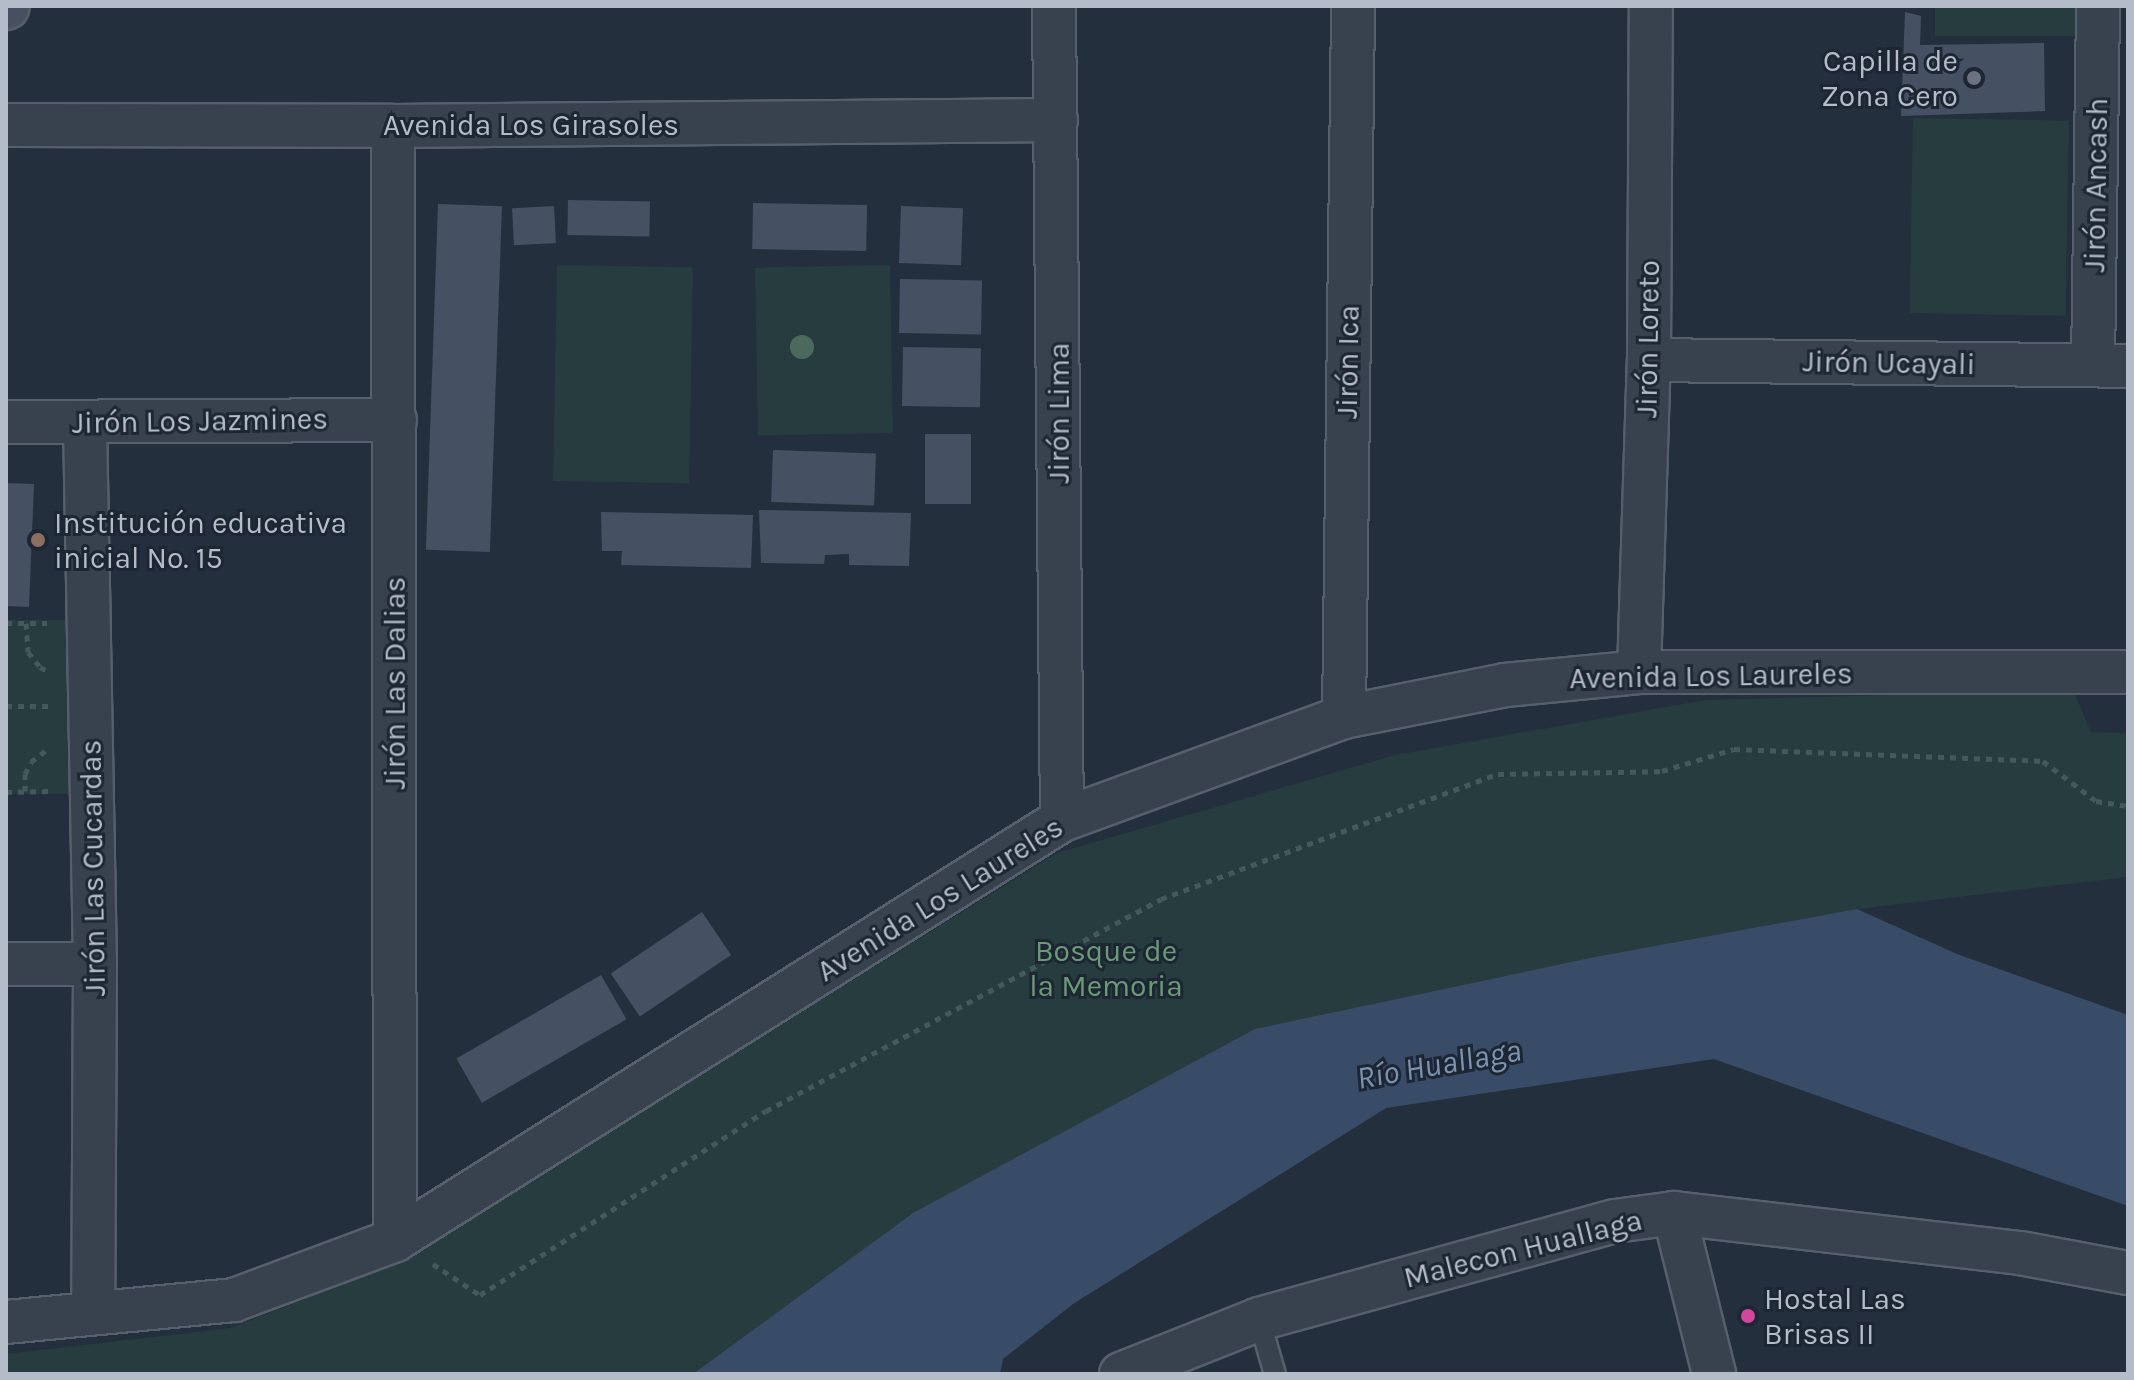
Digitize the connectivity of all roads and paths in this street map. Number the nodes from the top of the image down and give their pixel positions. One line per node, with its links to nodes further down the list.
1 (1054, 6): 6 (street, Jirón Lima)
2 (1353, 6): 20 (street, Jirón Ica)
3 (1651, 6): 9 (street, Jirón Loreto)
4 (2098, 6): 5 (street, Jirón Ancash)
5 (2113, 99): 10 (street, Jirón Ancash)
6 (1056, 120): 8 (street, Avenida Los Girasoles); 24 (street, Jirón Lima)
7 (6, 125): 8 (street, Avenida Los Girasoles)
8 (393, 126): 11 (street, Jirón Las Dalias)
9 (1649, 360): 10 (street, Jirón Ucayali); 15 (street, Jirón Loreto)
10 (2110, 365)
11 (395, 420): 13 (street, Jirón Los Jazmines); 28 (street, Jirón Las Dalias)
12 (6, 422): 13 (street, Jirón Los Jazmines)
13 (85, 423): 26 (street, Jirón Las Cucardas)
14 (26, 623): 17 (path)
15 (1639, 672): 16 (street, Avenida Los Laureles); 20 (street, Avenida Los Laureles)
16 (2128, 672)
17 (56, 675)
18 (6, 706): 19 (path)
19 (52, 706)
20 (1344, 717): 24 (street, Avenida Los Laureles)
21 (60, 744): 22 (path)
22 (25, 791)
23 (2128, 806): 28 (path)
24 (1062, 820): 28 (street, Avenida Los Laureles)
25 (6, 964): 26 (street)
26 (95, 964): 30 (street, Jirón Las Cucardas)
27 (1674, 1213): 29 (street, Malecon Huallaga); 31 (street, Malecon Huallaga); 35 (street)
28 (395, 1240): 30 (street, Avenida Los Laureles)
29 (2128, 1273)
30 (93, 1312): 32 (street, Avenida Los Laureles)
31 (1259, 1319): 33 (street, Malecon Huallaga); 34 (lane)
32 (7, 1321)
33 (1121, 1374)
34 (1275, 1374)
35 (1714, 1374)

